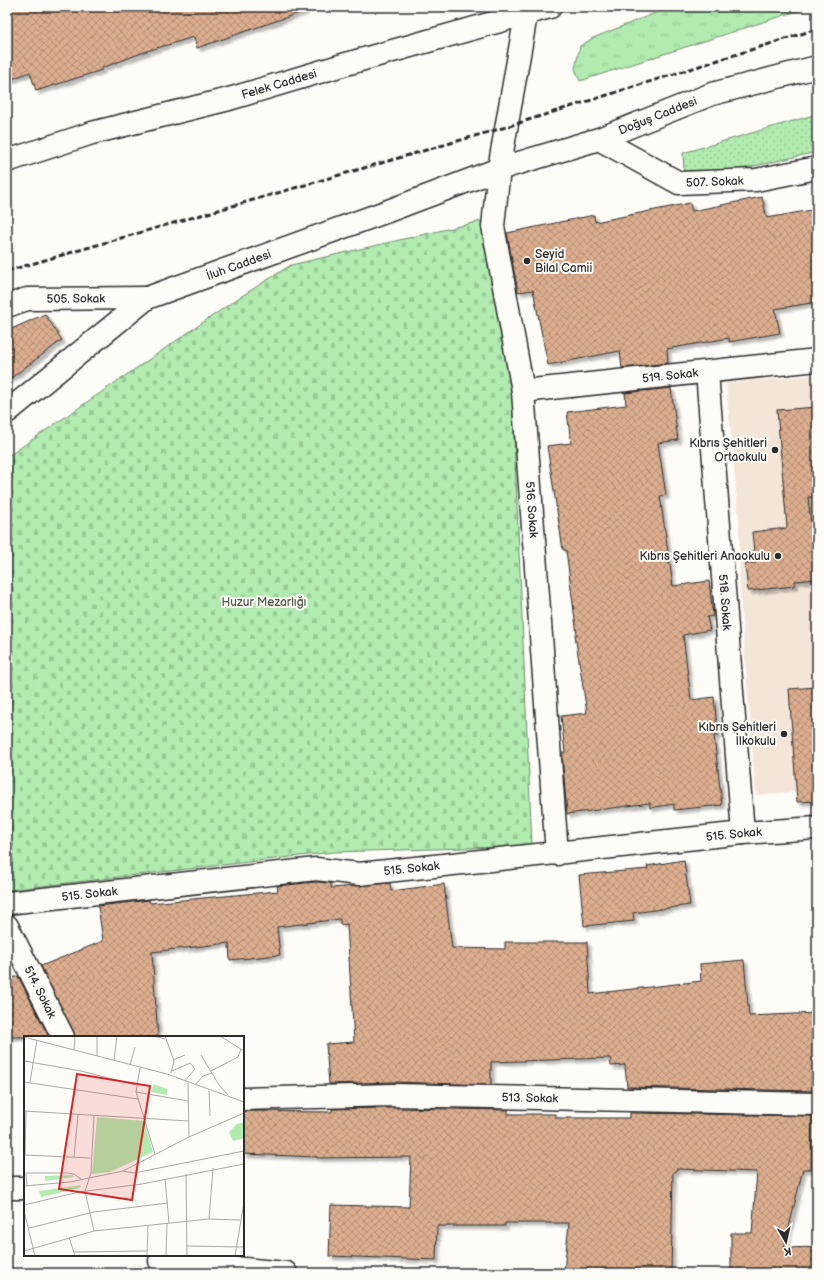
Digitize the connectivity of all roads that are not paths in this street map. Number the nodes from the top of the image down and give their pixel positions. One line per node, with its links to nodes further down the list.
1 (550, 7): 2 (street, Felek Caddesi)
2 (524, 11): 5 (street, Felek Caddesi); 7 (street, 516. Sokak)
3 (817, 66): 4 (street, Doğuş Caddesi)
4 (599, 139): 6 (street, 507. Sokak); 7 (street, Doğuş Caddesi)
5 (7, 161)
6 (817, 168)
7 (499, 169): 8 (street, İluh Caddesi); 12 (street, 516. Sokak)
8 (147, 298): 9 (street, 505. Sokak); 13 (street, İluh Caddesi)
9 (7, 306)
10 (817, 360): 11 (street, 519. Sokak)
11 (707, 372): 12 (street, 519. Sokak); 15 (street, 518. Sokak)
12 (523, 391): 16 (street, 516. Sokak)
13 (7, 412)
14 (817, 828): 15 (street, 515. Sokak)
15 (743, 833): 16 (street, 515. Sokak)
16 (557, 854): 17 (street, 515. Sokak)
17 (7, 903)
18 (7, 926): 19 (street, 514. Sokak)
19 (62, 1036)
20 (244, 1098): 21 (street, 513. Sokak)
21 (817, 1104)
22 (7, 1188): 23 (street)
23 (24, 1188)
24 (159, 1263): 25 (street)
25 (286, 1273)

